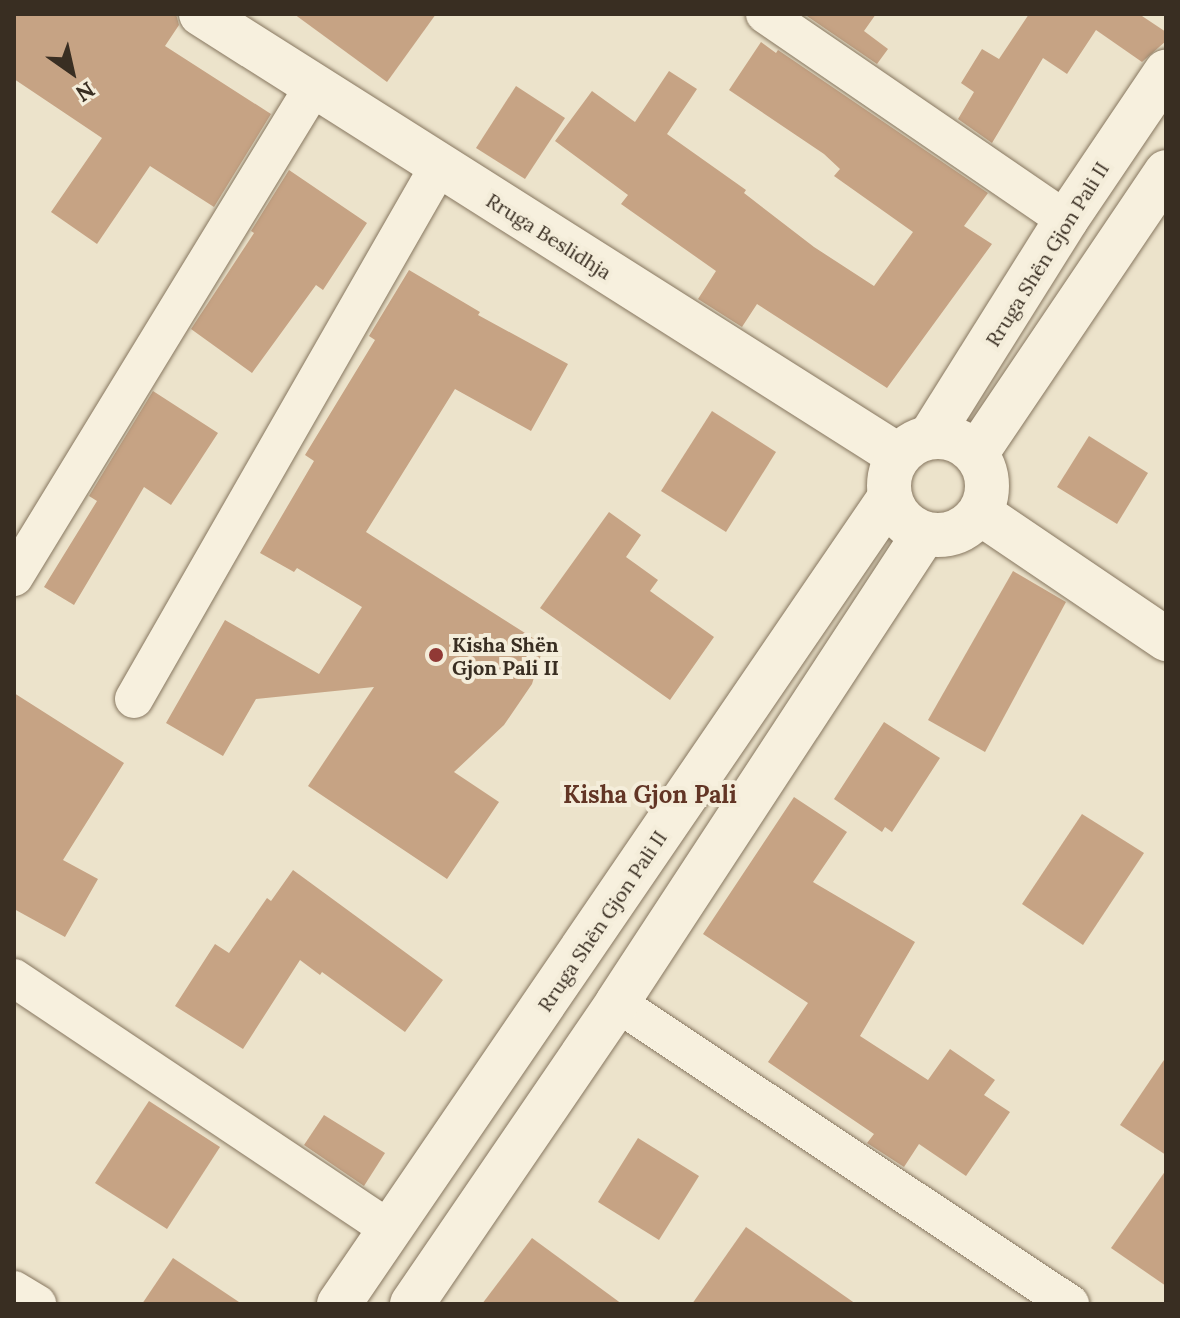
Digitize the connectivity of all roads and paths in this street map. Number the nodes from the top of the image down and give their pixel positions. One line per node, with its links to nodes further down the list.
1 (201, 14): 4 (street, Rruga Beslidhja)
2 (765, 14): 7 (street)
3 (1166, 72): 7 (street, Rruga Shën Gjon Pali II)
4 (314, 86): 5 (street, Rruga Beslidhja); 12 (street)
5 (439, 166): 9 (street, Rruga Beslidhja); 14 (street)
6 (1166, 172): 8 (street)
7 (1066, 220): 9 (street, Rruga Shën Gjon Pali II)
8 (976, 454): 9 (street); 10 (street)
9 (906, 463): 11 (street); 17 (street, Rruga Shën Gjon Pali II)
10 (980, 513): 11 (street); 13 (street)
11 (924, 534): 16 (street)
12 (14, 577)
13 (1166, 639)
14 (134, 699)
15 (14, 978): 17 (street)
16 (617, 1003): 21 (street); 22 (street)
17 (391, 1230): 20 (street, Rruga Shën Gjon Pali II)
18 (14, 1290): 19 (street)
19 (37, 1304)
20 (339, 1304)
21 (412, 1304)
22 (1070, 1304)

